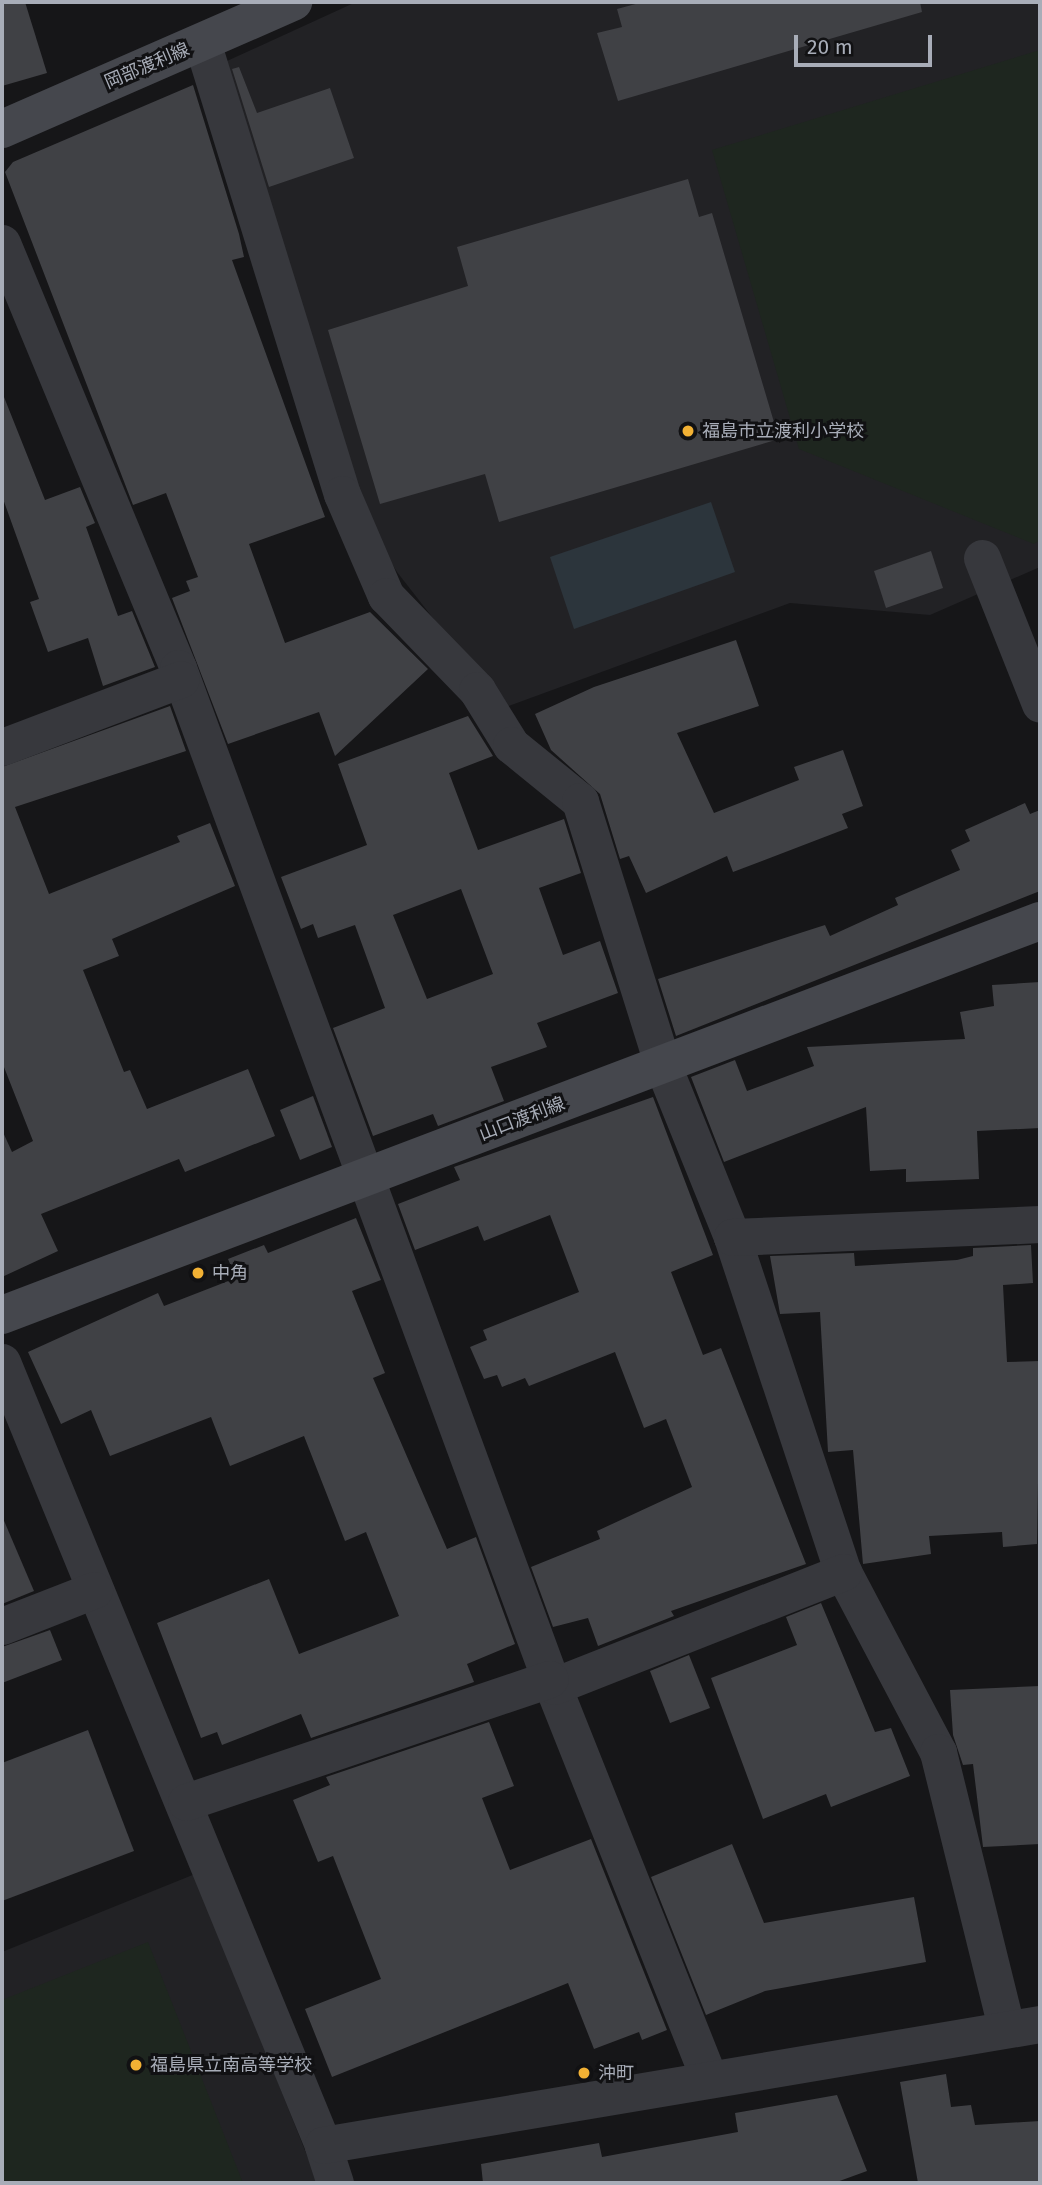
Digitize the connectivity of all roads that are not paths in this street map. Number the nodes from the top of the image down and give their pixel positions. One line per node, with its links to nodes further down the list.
1 (293, 2): 2 (main road, 岡部渡利線)
2 (202, 42): 3 (main road, 岡部渡利線); 10 (street)
3 (2, 129)
4 (2, 243): 6 (street)
5 (982, 558): 7 (street)
6 (181, 679): 8 (street); 11 (street)
7 (1040, 704)
8 (2, 747)
9 (1040, 921): 10 (main road, 山口渡利線)
10 (663, 1066): 11 (main road, 山口渡利線); 13 (street)
11 (366, 1178): 14 (main road, 山口渡利線); 19 (street)
12 (1040, 1224): 13 (street)
13 (732, 1237): 16 (street)
14 (2, 1315)
15 (2, 1363): 17 (street)
16 (843, 1572): 19 (street); 21 (street)
17 (94, 1590): 18 (street); 20 (street)
18 (2, 1626)
19 (552, 1682): 20 (street); 22 (street)
20 (187, 1802): 23 (street)
21 (1023, 2025): 22 (street)
22 (709, 2078): 23 (street)
23 (323, 2145): 24 (street)
24 (335, 2183)

